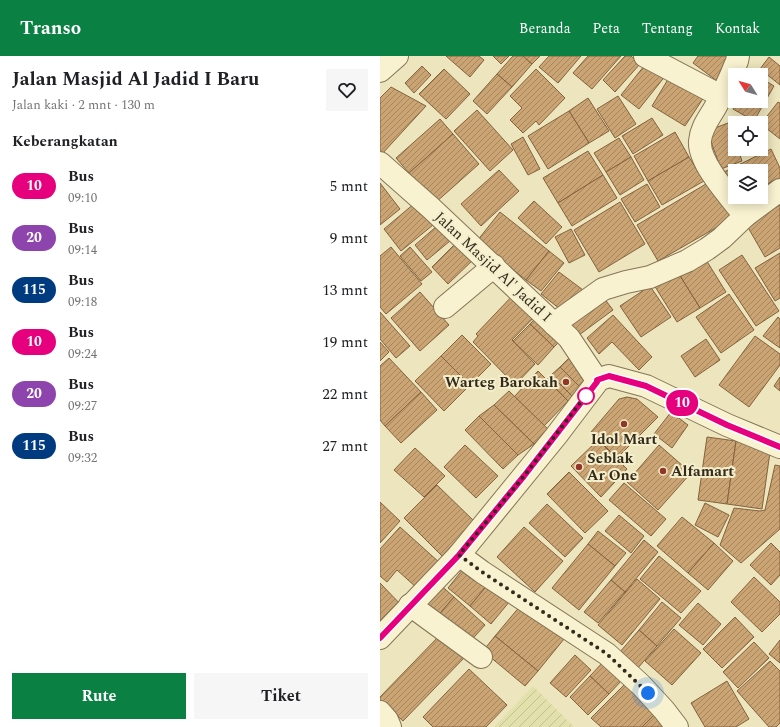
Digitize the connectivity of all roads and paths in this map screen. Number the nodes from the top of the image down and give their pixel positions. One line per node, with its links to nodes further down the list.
1 (397, 56): 4 (street)
2 (645, 56): 5 (street)
3 (738, 56): 5 (street)
4 (380, 72)
5 (721, 96): 8 (street)
6 (380, 163): 9 (street, Jalan Masjid Al' Jadid I)
7 (780, 190): 8 (street)
8 (745, 216): 11 (street)
9 (494, 266): 10 (street); 11 (street, Jalan Masjid Al' Jadid I)
10 (445, 308)
11 (554, 324): 12 (street, Jalan Masjid Al' Jadid I)
12 (597, 380): 13 (street); 14 (street)
13 (780, 447)
14 (459, 555): 15 (street); 20 (street)
15 (410, 606): 16 (street); 17 (street)
16 (380, 638)
17 (481, 657)
18 (380, 712): 19 (street)
19 (390, 727)
20 (677, 727)

